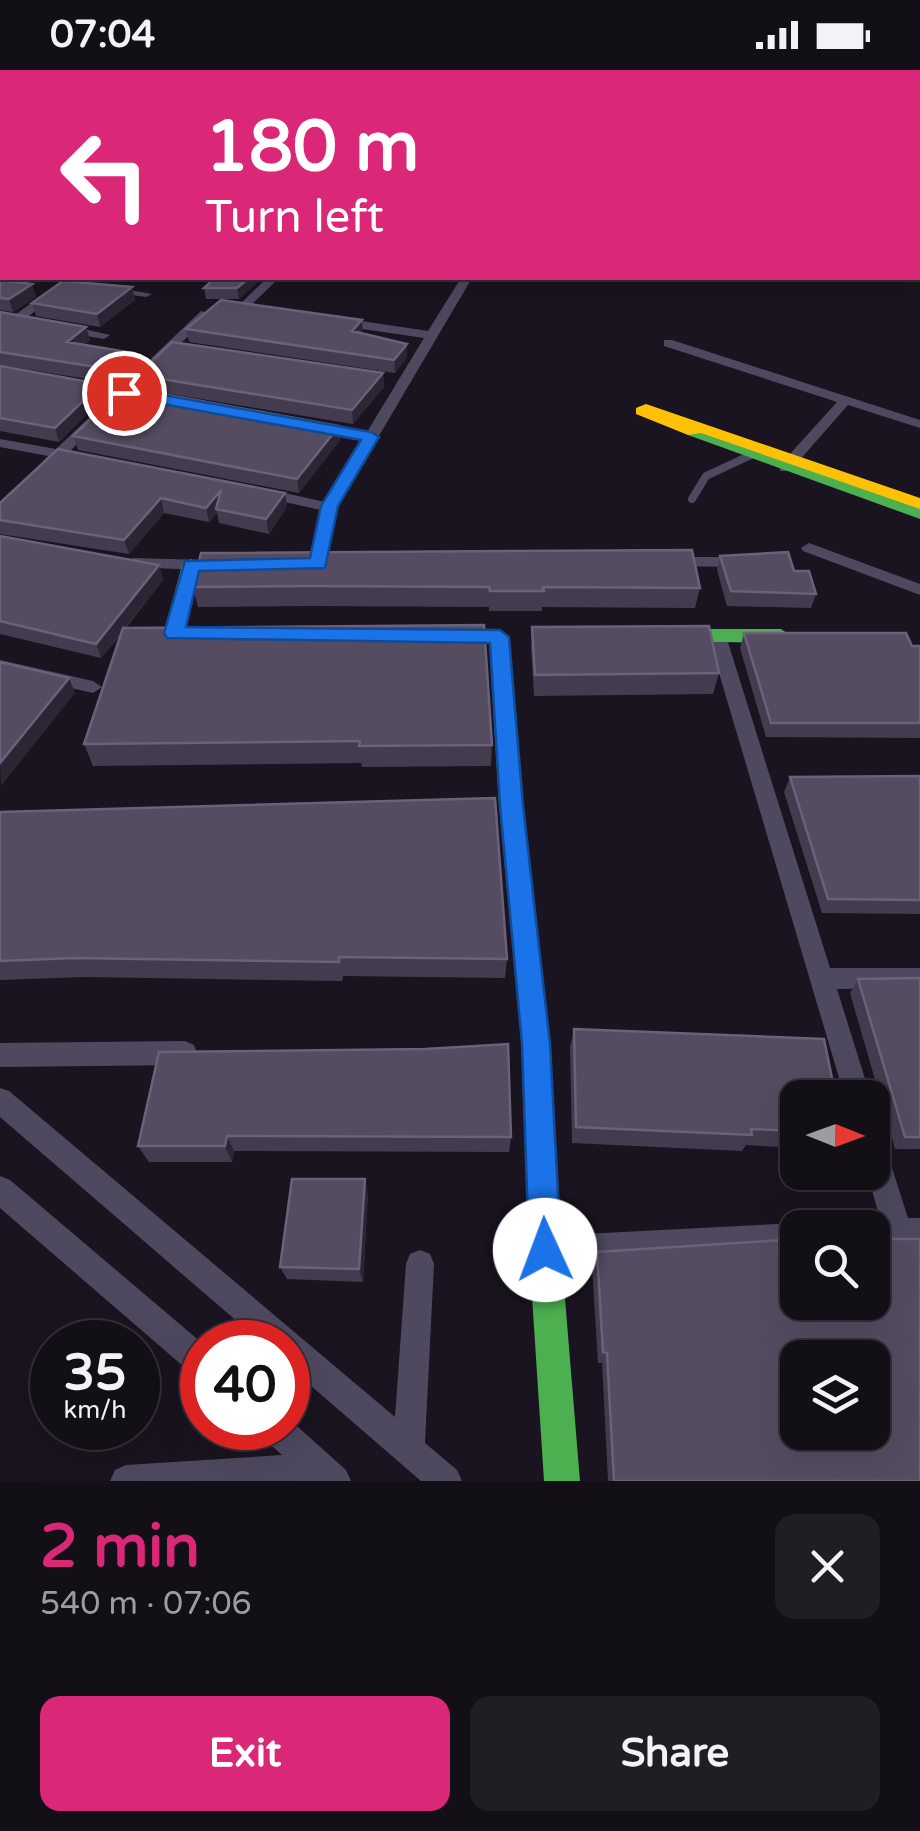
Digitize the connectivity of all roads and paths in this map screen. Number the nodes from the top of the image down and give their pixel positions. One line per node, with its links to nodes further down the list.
1 (270, 280): 6 (street)
2 (465, 280): 14 (street)
3 (72, 284): 10 (street)
4 (96, 288): 5 (street)
5 (146, 294)
6 (232, 306): 7 (street); 16 (street)
7 (262, 310)
8 (0, 317): 10 (street)
9 (319, 318): 14 (street)
10 (16, 320): 11 (street)
11 (34, 323)
12 (51, 326): 13 (street)
13 (104, 335)
14 (432, 335): 19 (street)
15 (668, 343): 23 (street)
16 (173, 347): 17 (street); 21 (street)
17 (192, 350)
18 (386, 380): 19 (street)
19 (405, 383): 26 (street)
20 (106, 390): 21 (street)
21 (124, 393): 22 (street); 28 (street)
22 (143, 396)
23 (846, 401): 25 (street); 31 (street)
24 (295, 424): 26 (street)
25 (920, 424)
26 (371, 437): 36 (street)
27 (0, 443): 28 (street)
28 (58, 454): 30 (street); 32 (street)
29 (750, 455): 31 (street); 31 (street); 34 (lane)
30 (78, 458)
31 (788, 464): 35 (street); 37 (street)
32 (35, 477)
33 (252, 492): 36 (street)
34 (692, 499)
35 (920, 504)
36 (330, 506): 42 (street)
37 (920, 514)
38 (810, 548): 45 (street)
39 (771, 561): 41 (street)
40 (123, 562): 43 (street)
41 (653, 562)
42 (338, 564)
43 (192, 565): 44 (street); 46 (street)
44 (228, 565)
45 (920, 590)
46 (231, 634)
47 (658, 636): 48 (street)
48 (717, 636): 49 (street); 54 (street)
49 (809, 636)
50 (500, 637): 63 (street)
51 (0, 666): 52 (street)
52 (93, 688)
53 (920, 978): 54 (street)
54 (823, 979): 57 (street)
55 (213, 1053): 56 (street)
56 (0, 1055)
57 (853, 1080)
58 (0, 1100): 65 (street)
59 (0, 1190): 66 (street)
60 (885, 1190): 61 (street)
61 (897, 1232)
62 (780, 1238): 63 (street)
63 (545, 1250): 73 (street)
64 (420, 1264): 69 (street)
65 (256, 1320)
66 (180, 1343)
67 (310, 1366): 69 (street)
68 (299, 1450): 70 (street)
69 (409, 1451): 72 (street)
70 (328, 1475): 71 (street)
71 (126, 1481)
72 (446, 1481)
73 (562, 1481)

